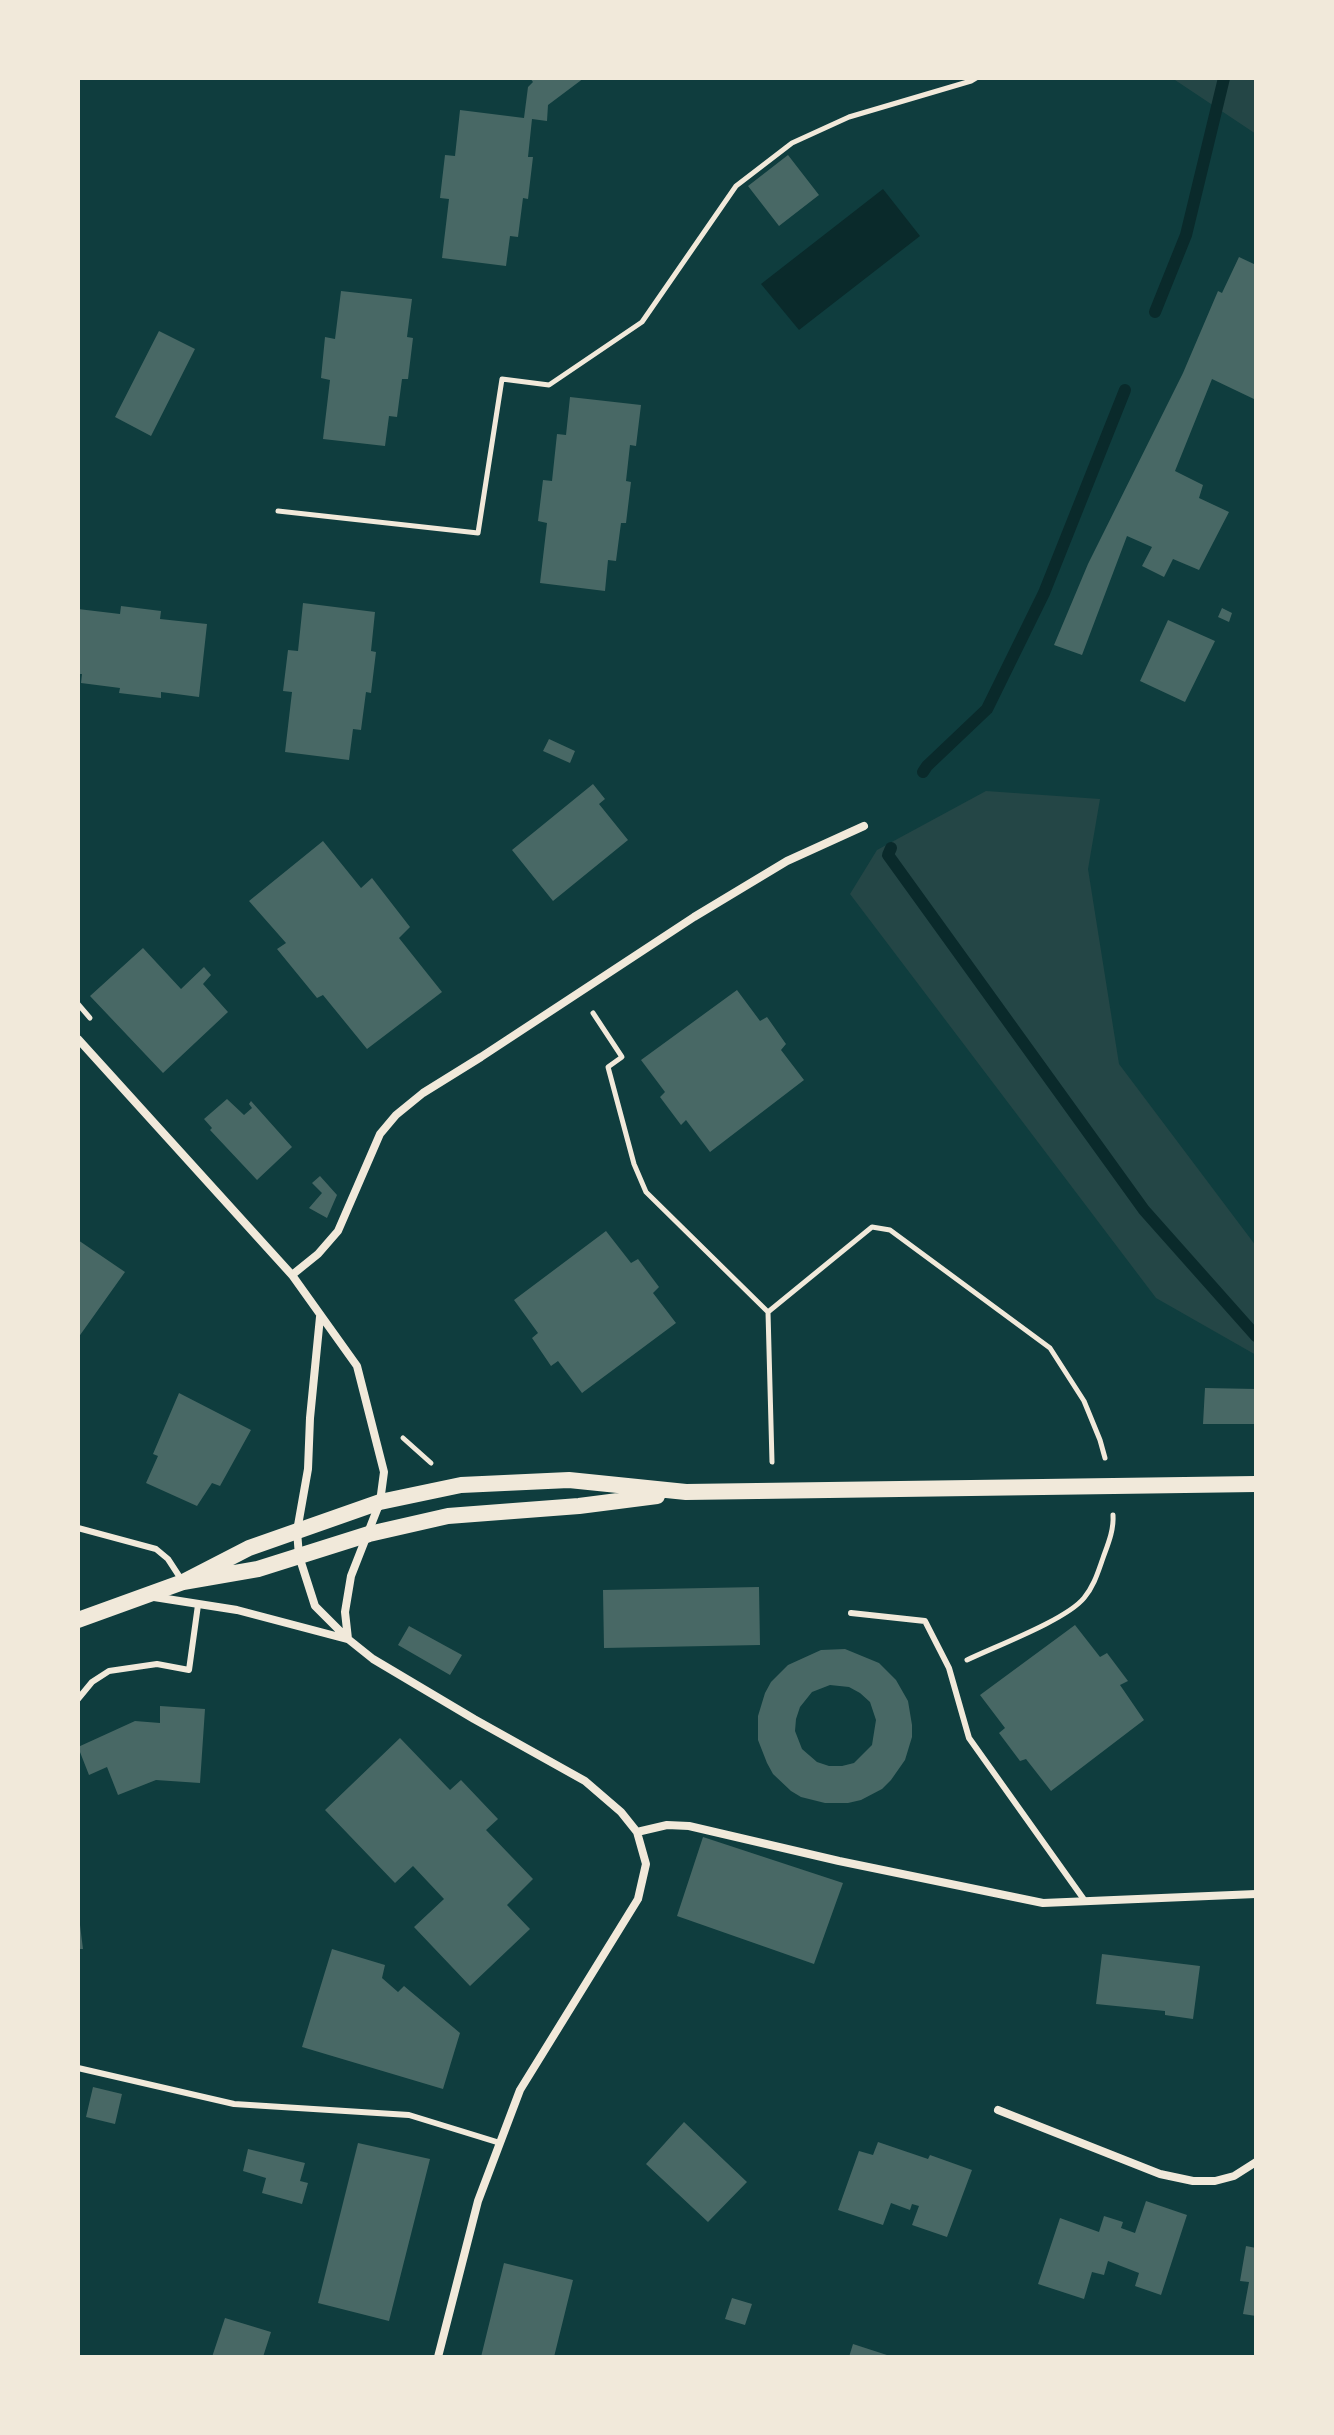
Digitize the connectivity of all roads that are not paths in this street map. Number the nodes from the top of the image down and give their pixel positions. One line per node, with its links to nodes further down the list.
1 (864, 826): 3 (street)
2 (78, 1039): 3 (street)
3 (292, 1275): 4 (street)
4 (320, 1317): 7 (street); 9 (street)
5 (1256, 1484): 6 (main road)
6 (686, 1492): 7 (main road); 10 (main road)
7 (380, 1502): 9 (main road); 10 (street)
8 (78, 1528): 12 (lane)
9 (297, 1531): 11 (street); 12 (main road)
10 (369, 1534): 11 (main road); 17 (street)
11 (299, 1556): 12 (main road); 17 (street)
12 (183, 1582): 13 (main road)
13 (143, 1595): 14 (street); 16 (main road)
14 (198, 1605): 17 (street); 18 (lane)
15 (851, 1613): 21 (lane)
16 (78, 1620)
17 (348, 1639): 19 (street)
18 (78, 1699)
19 (637, 1832): 21 (street); 24 (street)
20 (1256, 1894): 21 (street)
21 (1085, 1901)
22 (78, 2068): 24 (lane)
23 (998, 2110): 25 (street)
24 (500, 2143): 26 (street)
25 (1256, 2162)
26 (438, 2357)

